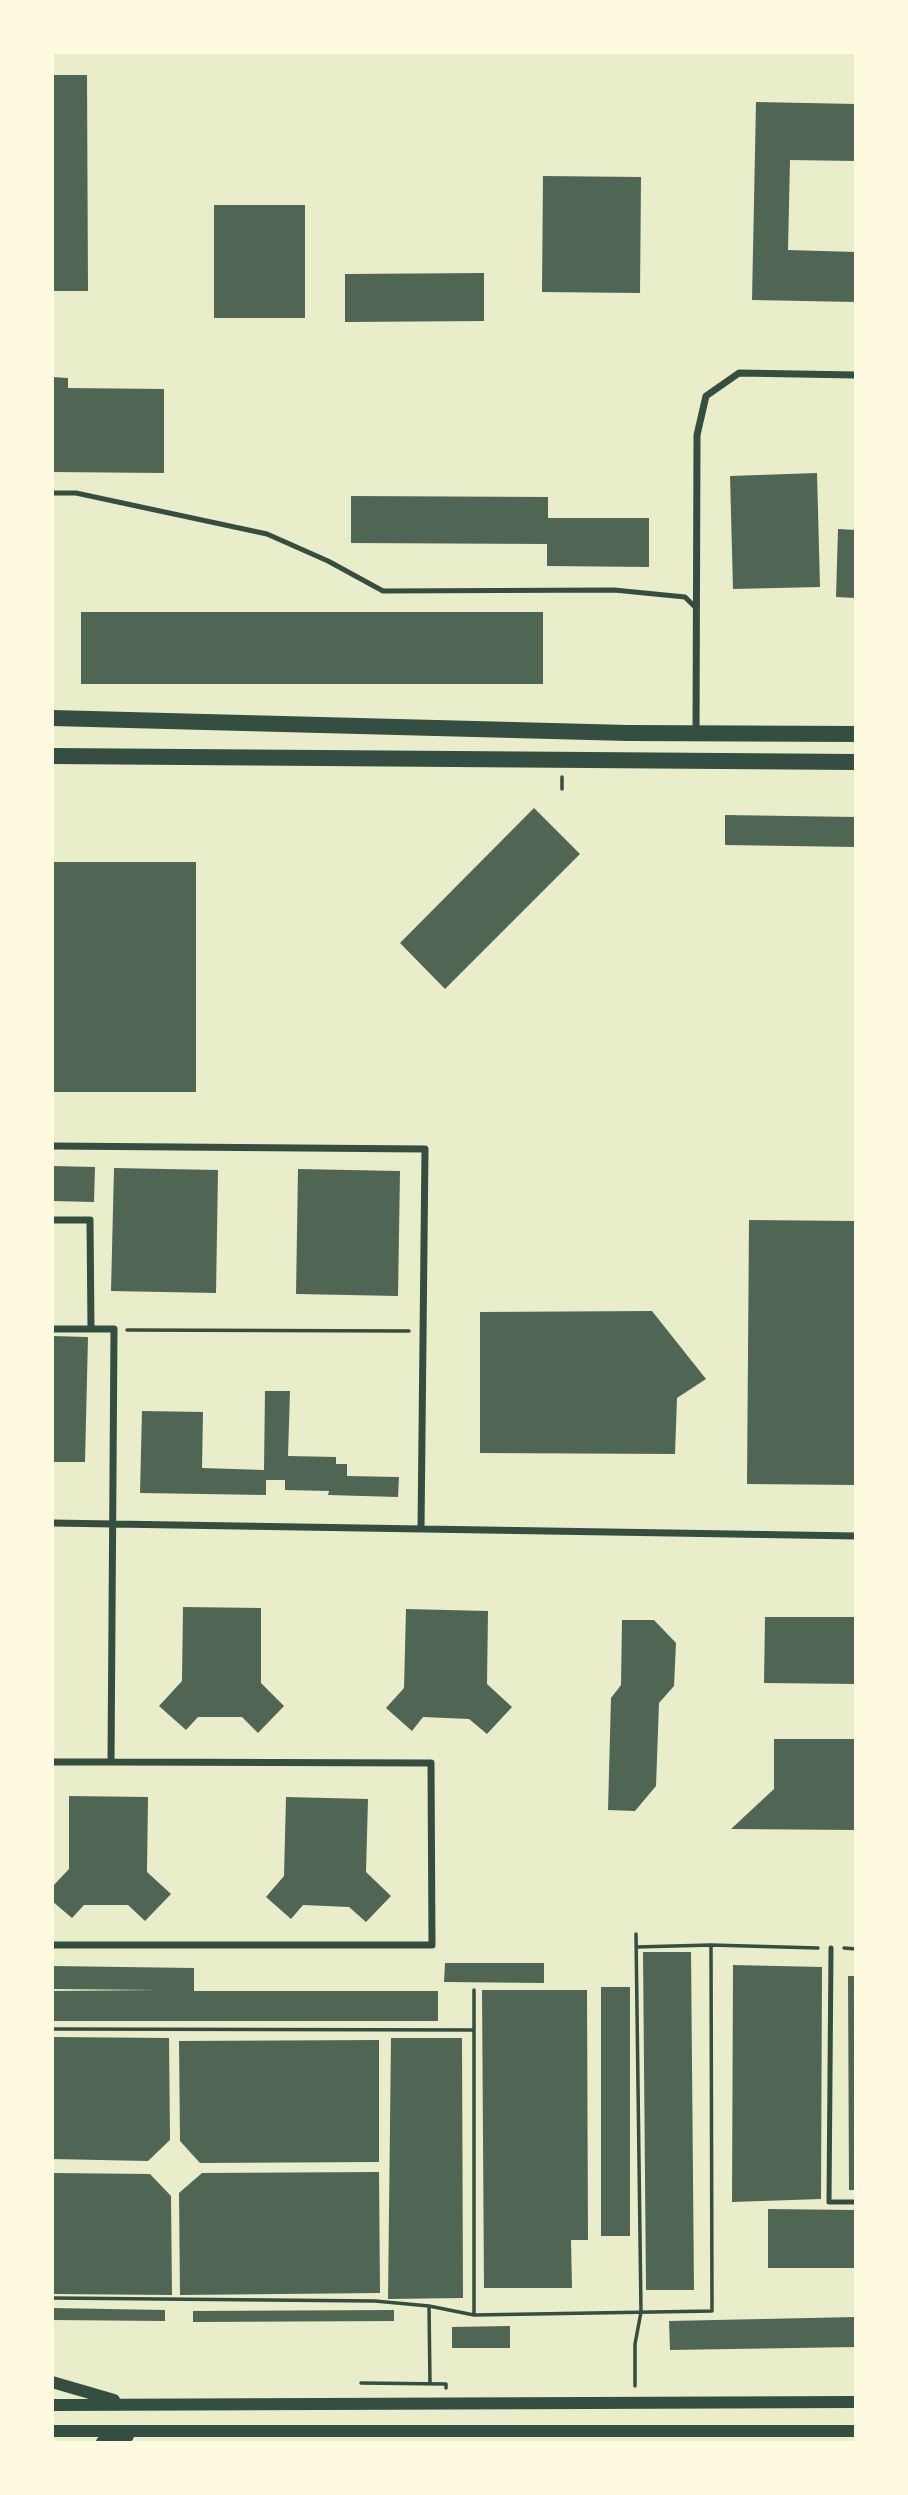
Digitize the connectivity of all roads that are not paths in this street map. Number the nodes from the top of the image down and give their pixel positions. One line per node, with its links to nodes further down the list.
1 (856, 375): 3 (street)
2 (52, 493): 3 (lane)
3 (696, 608): 5 (street)
4 (52, 718): 5 (main road)
5 (696, 733): 6 (main road)
6 (856, 734)
7 (52, 755): 8 (main road)
8 (856, 762)
9 (52, 1146): 15 (street)
10 (52, 1220): 12 (street)
11 (52, 1329): 12 (street)
12 (91, 1329): 14 (street)
13 (52, 1522): 14 (street)
14 (112, 1524): 15 (street); 18 (street)
15 (421, 1528): 16 (street)
16 (856, 1536)
17 (52, 1762): 18 (street)
18 (111, 1762): 19 (street)
19 (52, 1945)
20 (831, 1948): 21 (lane)
21 (856, 2202)
22 (52, 2382): 25 (street)
23 (856, 2402): 25 (street)
24 (52, 2404): 25 (street)
25 (128, 2404)
26 (52, 2431): 27 (street)
27 (149, 2431): 28 (street); 29 (street)
28 (856, 2431)
29 (102, 2442)

